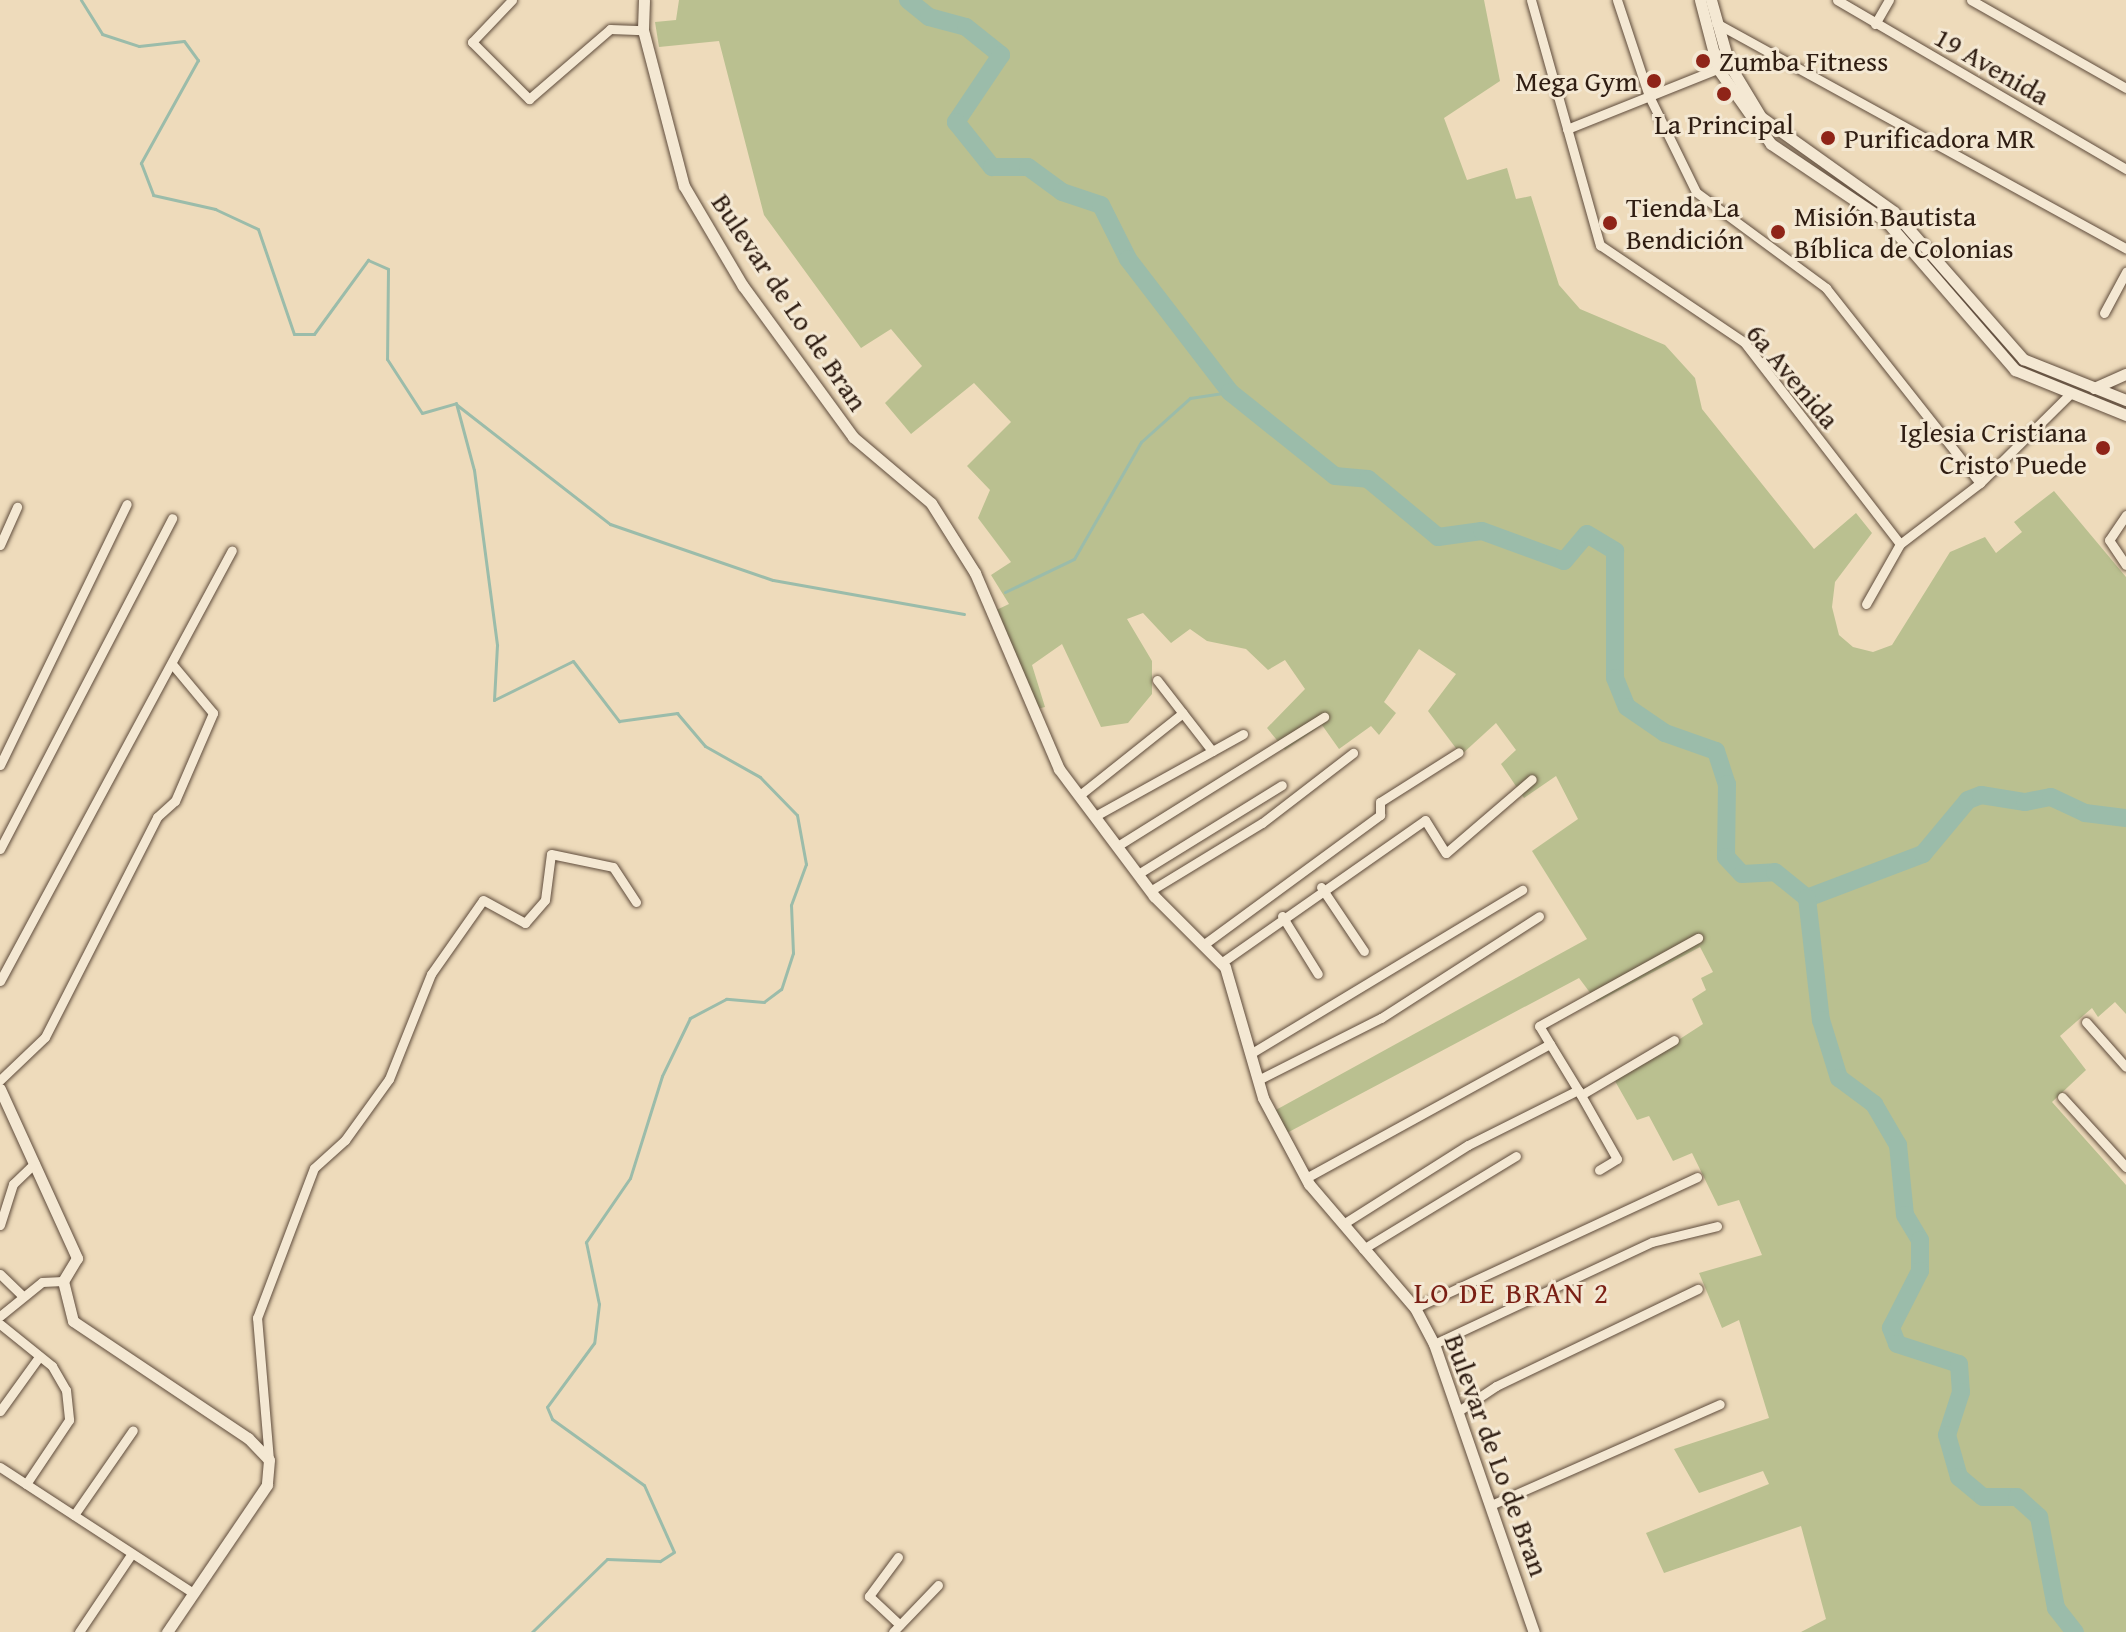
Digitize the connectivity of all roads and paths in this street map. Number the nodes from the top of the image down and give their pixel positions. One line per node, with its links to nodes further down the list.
1 (512, 0): 12 (street)
2 (644, 0): 12 (street, Bulevar de Lo de Bran)
3 (1531, 0): 16 (street, 6a Avenida)
4 (1617, 0): 15 (street)
5 (1700, 0): 13 (street)
6 (1711, 0): 10 (street)
7 (1837, 0): 11 (street, 19 Avenida)
8 (1889, 0): 11 (street)
9 (1971, 0): 14 (street)
10 (1716, 23): 13 (street); 18 (street)
11 (1875, 24): 17 (street, 19 Avenida)
12 (643, 30): 47 (street, Bulevar de Lo de Bran)
13 (1723, 66): 15 (street); 22 (street); 23 (street)
14 (2126, 88)
15 (1649, 96): 16 (street); 26 (street)
16 (1567, 129): 31 (street, 6a Avenida)
17 (2126, 169)
18 (2126, 248)
19 (2126, 272): 20 (street)
20 (2104, 313)
21 (2126, 374): 22 (street)
22 (2094, 388): 24 (street)
23 (2070, 394): 25 (street); 26 (street)
24 (2126, 400)
25 (2126, 415)
26 (1980, 483): 31 (street)
27 (127, 504): 44 (street)
28 (17, 507): 32 (street)
29 (2126, 515): 34 (street)
30 (172, 518): 50 (street)
31 (1900, 544): 35 (street)
32 (0, 545)
33 (232, 550): 36 (street)
34 (2126, 565)
35 (1866, 604)
36 (172, 664): 63 (street); 69 (street)
37 (1157, 680): 38 (street)
38 (1183, 713): 41 (street); 47 (street)
39 (1324, 717): 49 (street)
40 (1243, 734): 41 (street)
41 (1212, 751): 48 (street)
42 (1459, 752): 59 (street)
43 (1353, 753): 54 (street)
44 (0, 765)
45 (1532, 779): 52 (street)
46 (1282, 785): 51 (street)
47 (1081, 794): 48 (street, Bulevar de Lo de Bran)
48 (1097, 815): 49 (street, Bulevar de Lo de Bran)
49 (1119, 845): 51 (street, Bulevar de Lo de Bran)
50 (0, 849)
51 (1138, 874): 54 (street, Bulevar de Lo de Bran)
52 (1321, 887): 56 (street); 60 (street)
53 (1522, 890): 67 (street)
54 (1150, 891): 59 (street, Bulevar de Lo de Bran)
55 (636, 902): 97 (street)
56 (1282, 916): 61 (street); 62 (street)
57 (1539, 916): 70 (street)
58 (1698, 938): 66 (street)
59 (1203, 945): 61 (street, Bulevar de Lo de Bran)
60 (1364, 951)
61 (1221, 963): 67 (street, Bulevar de Lo de Bran)
62 (1318, 974)
63 (0, 981)
64 (2086, 1022): 68 (street)
65 (1674, 1040): 72 (street)
66 (1550, 1044): 72 (street); 79 (street)
67 (1250, 1054): 70 (street, Bulevar de Lo de Bran)
68 (2126, 1067)
69 (0, 1080)
70 (1258, 1080): 79 (street, Bulevar de Lo de Bran)
71 (0, 1089): 75 (street)
72 (1580, 1093): 77 (street); 80 (street)
73 (2062, 1097): 76 (street)
74 (1516, 1156): 83 (street)
75 (35, 1163): 81 (street); 85 (street)
76 (2126, 1167)
77 (1599, 1170)
78 (1697, 1177): 88 (street)
79 (1306, 1178): 80 (street, Bulevar de Lo de Bran)
80 (1343, 1224): 83 (street, Bulevar de Lo de Bran)
81 (0, 1225)
82 (1717, 1226): 91 (street)
83 (1363, 1249): 88 (street, Bulevar de Lo de Bran)
84 (0, 1274): 87 (street)
85 (63, 1281): 87 (street); 97 (street)
86 (1698, 1289): 95 (street)
87 (21, 1294): 89 (street)
88 (1415, 1308): 91 (street, Bulevar de Lo de Bran)
89 (0, 1316)
90 (0, 1324): 92 (street)
91 (1434, 1344): 95 (street, Bulevar de Lo de Bran)
92 (39, 1357): 94 (street); 99 (street)
93 (1720, 1404): 100 (street)
94 (0, 1411)
95 (1457, 1412): 100 (street, Bulevar de Lo de Bran)
96 (133, 1430): 101 (street)
97 (269, 1460): 105 (street)
98 (0, 1467): 99 (street)
99 (26, 1484): 101 (street)
100 (1491, 1505): 109 (street, Bulevar de Lo de Bran)
101 (74, 1515): 102 (street)
102 (130, 1556): 105 (street); 107 (street)
103 (898, 1557): 106 (street)
104 (938, 1585): 106 (street)
105 (190, 1591): 108 (street)
106 (896, 1628)
107 (79, 1632)
108 (167, 1632)
109 (1534, 1632)

